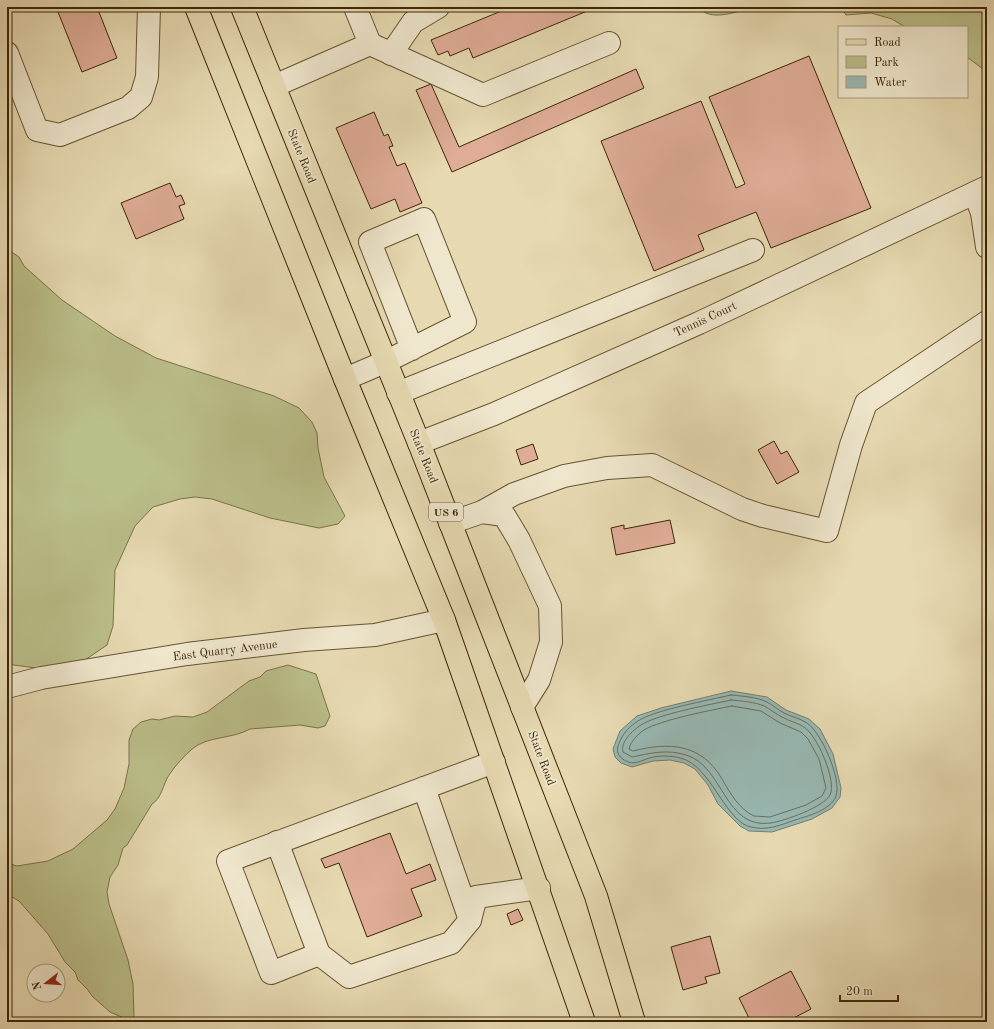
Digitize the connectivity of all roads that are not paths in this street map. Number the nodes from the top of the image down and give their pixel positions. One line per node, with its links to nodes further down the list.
1 (149, 7): 8 (street)
2 (196, 7): 17 (main road)
3 (242, 7): 10 (main road, State Road / US 6)
4 (355, 7): 7 (street)
5 (438, 7): 9 (street)
6 (609, 43): 9 (street)
7 (370, 44): 9 (street); 10 (street)
8 (7, 53)
9 (391, 54)
10 (274, 86): 16 (main road, State Road / US 6)
11 (981, 190): 12 (street); 19 (street, Tennis Court)
12 (987, 247)
13 (753, 250): 18 (street)
14 (987, 322): 20 (street)
15 (412, 349): 15 (street); 16 (street)
16 (385, 362): 17 (street); 18 (main road, State Road / US 6)
17 (345, 378): 22 (main road)
18 (398, 393): 19 (main road, State Road / US 6)
19 (419, 443): 21 (main road, State Road / US 6)
20 (482, 512): 21 (street); 24 (street)
21 (450, 523): 24 (main road, State Road / US 6)
22 (444, 620): 23 (street, East Quarry Avenue); 25 (main road)
23 (7, 687)
24 (522, 707): 32 (main road, State Road / US 6)
25 (494, 762): 26 (street); 28 (main road)
26 (424, 788): 27 (street); 29 (street)
27 (277, 842): 30 (street); 30 (street)
28 (539, 888): 29 (street); 31 (main road)
29 (470, 920): 30 (street)
30 (319, 954)
31 (584, 1022)
32 (634, 1022)

